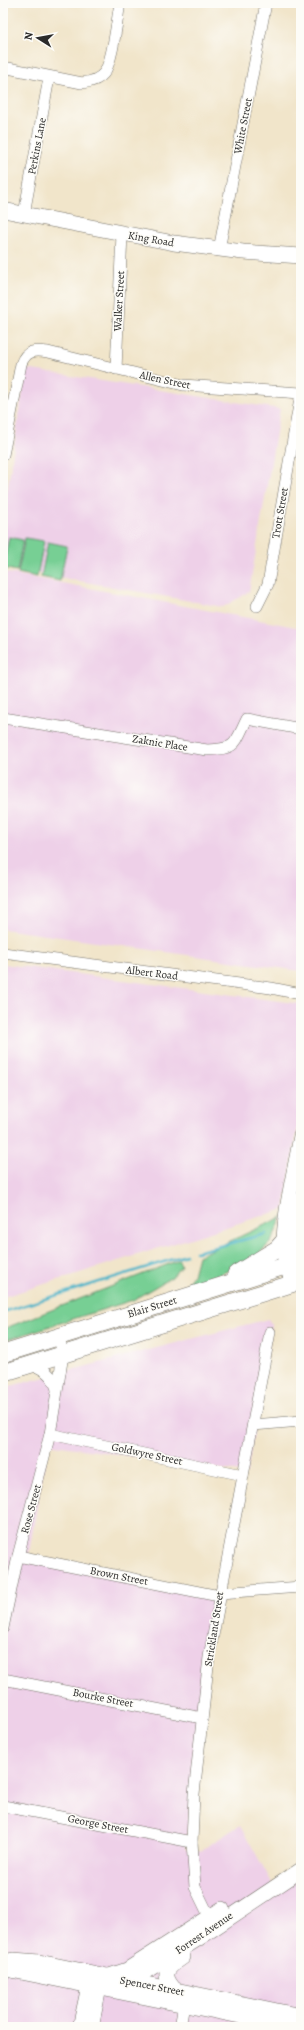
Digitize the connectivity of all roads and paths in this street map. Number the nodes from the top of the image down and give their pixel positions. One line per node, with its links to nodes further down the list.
1 (120, 3): 4 (street)
2 (266, 3): 8 (street, White Street)
3 (3, 67): 4 (street)
4 (49, 78): 6 (street, Perkins Lane)
5 (3, 210): 6 (main road, King Road)
6 (24, 214): 7 (main road, King Road)
7 (122, 234): 8 (main road, King Road); 10 (street, Walker Street)
8 (219, 250): 9 (main road, King Road)
9 (301, 256)
10 (116, 368): 11 (street, Allen Street); 12 (street, Allen Street)
11 (301, 393): 13 (street, Trott Street)
12 (3, 455)
13 (257, 606)
14 (3, 718): 15 (street, Zaknic Place)
15 (301, 729)
16 (3, 953): 17 (street, Albert Road)
17 (301, 994)
18 (301, 1136): 20 (main road)
19 (301, 1206): 21 (main road)
20 (284, 1241): 21 (main road); 23 (main road)
21 (294, 1264): 22 (main road); 23 (main road, Blair Street)
22 (297, 1282): 27 (main road, Blair Street)
23 (227, 1284): 25 (main road, Blair Street)
24 (270, 1332): 32 (street, Strickland Street)
25 (59, 1338): 26 (main road, Blair Street); 27 (street, Rose Street)
26 (3, 1354)
27 (63, 1355): 28 (main road, Blair Street); 30 (street, Rose Street)
28 (31, 1364): 29 (main road, Blair Street); 30 (street)
29 (3, 1373)
30 (58, 1390): 33 (street, Rose Street)
31 (301, 1421): 32 (street)
32 (253, 1424): 34 (street, Strickland Street)
33 (50, 1434): 34 (street, Goldwyre Street); 35 (street, Rose Street)
34 (243, 1475): 37 (street, Strickland Street)
35 (18, 1556): 37 (street, Brown Street); 38 (street, Rose Street)
36 (301, 1587): 37 (street, Brown Street)
37 (220, 1593): 40 (street, Strickland Street)
38 (3, 1628)
39 (3, 1679): 40 (street, Bourke Street)
40 (202, 1718): 42 (street, Strickland Street)
41 (3, 1806): 42 (street, George Street)
42 (192, 1842): 45 (street, Strickland Street)
43 (301, 1862): 45 (main road, Forrest Avenue)
44 (301, 1870): 45 (main road, Forrest Avenue)
45 (212, 1922): 46 (main road, Forrest Avenue); 49 (main road, Forrest Avenue)
46 (196, 1940): 50 (main road, Forrest Avenue); 51 (main road)
47 (3, 1962): 49 (main road, Spencer Street)
48 (3, 1966): 49 (main road, Spencer Street)
49 (99, 1982): 50 (main road, Forrest Avenue); 52 (main road, Spencer Street); 55 (main road); 56 (main road)
50 (131, 1982): 51 (main road, Spencer Street)
51 (175, 1990): 53 (main road, Spencer Street)
52 (184, 2005): 54 (main road, Spencer Street); 57 (street)
53 (301, 2016)
54 (255, 2023): 58 (main road, Spencer Street)
55 (82, 2027)
56 (91, 2027)
57 (180, 2027)
58 (296, 2027)

